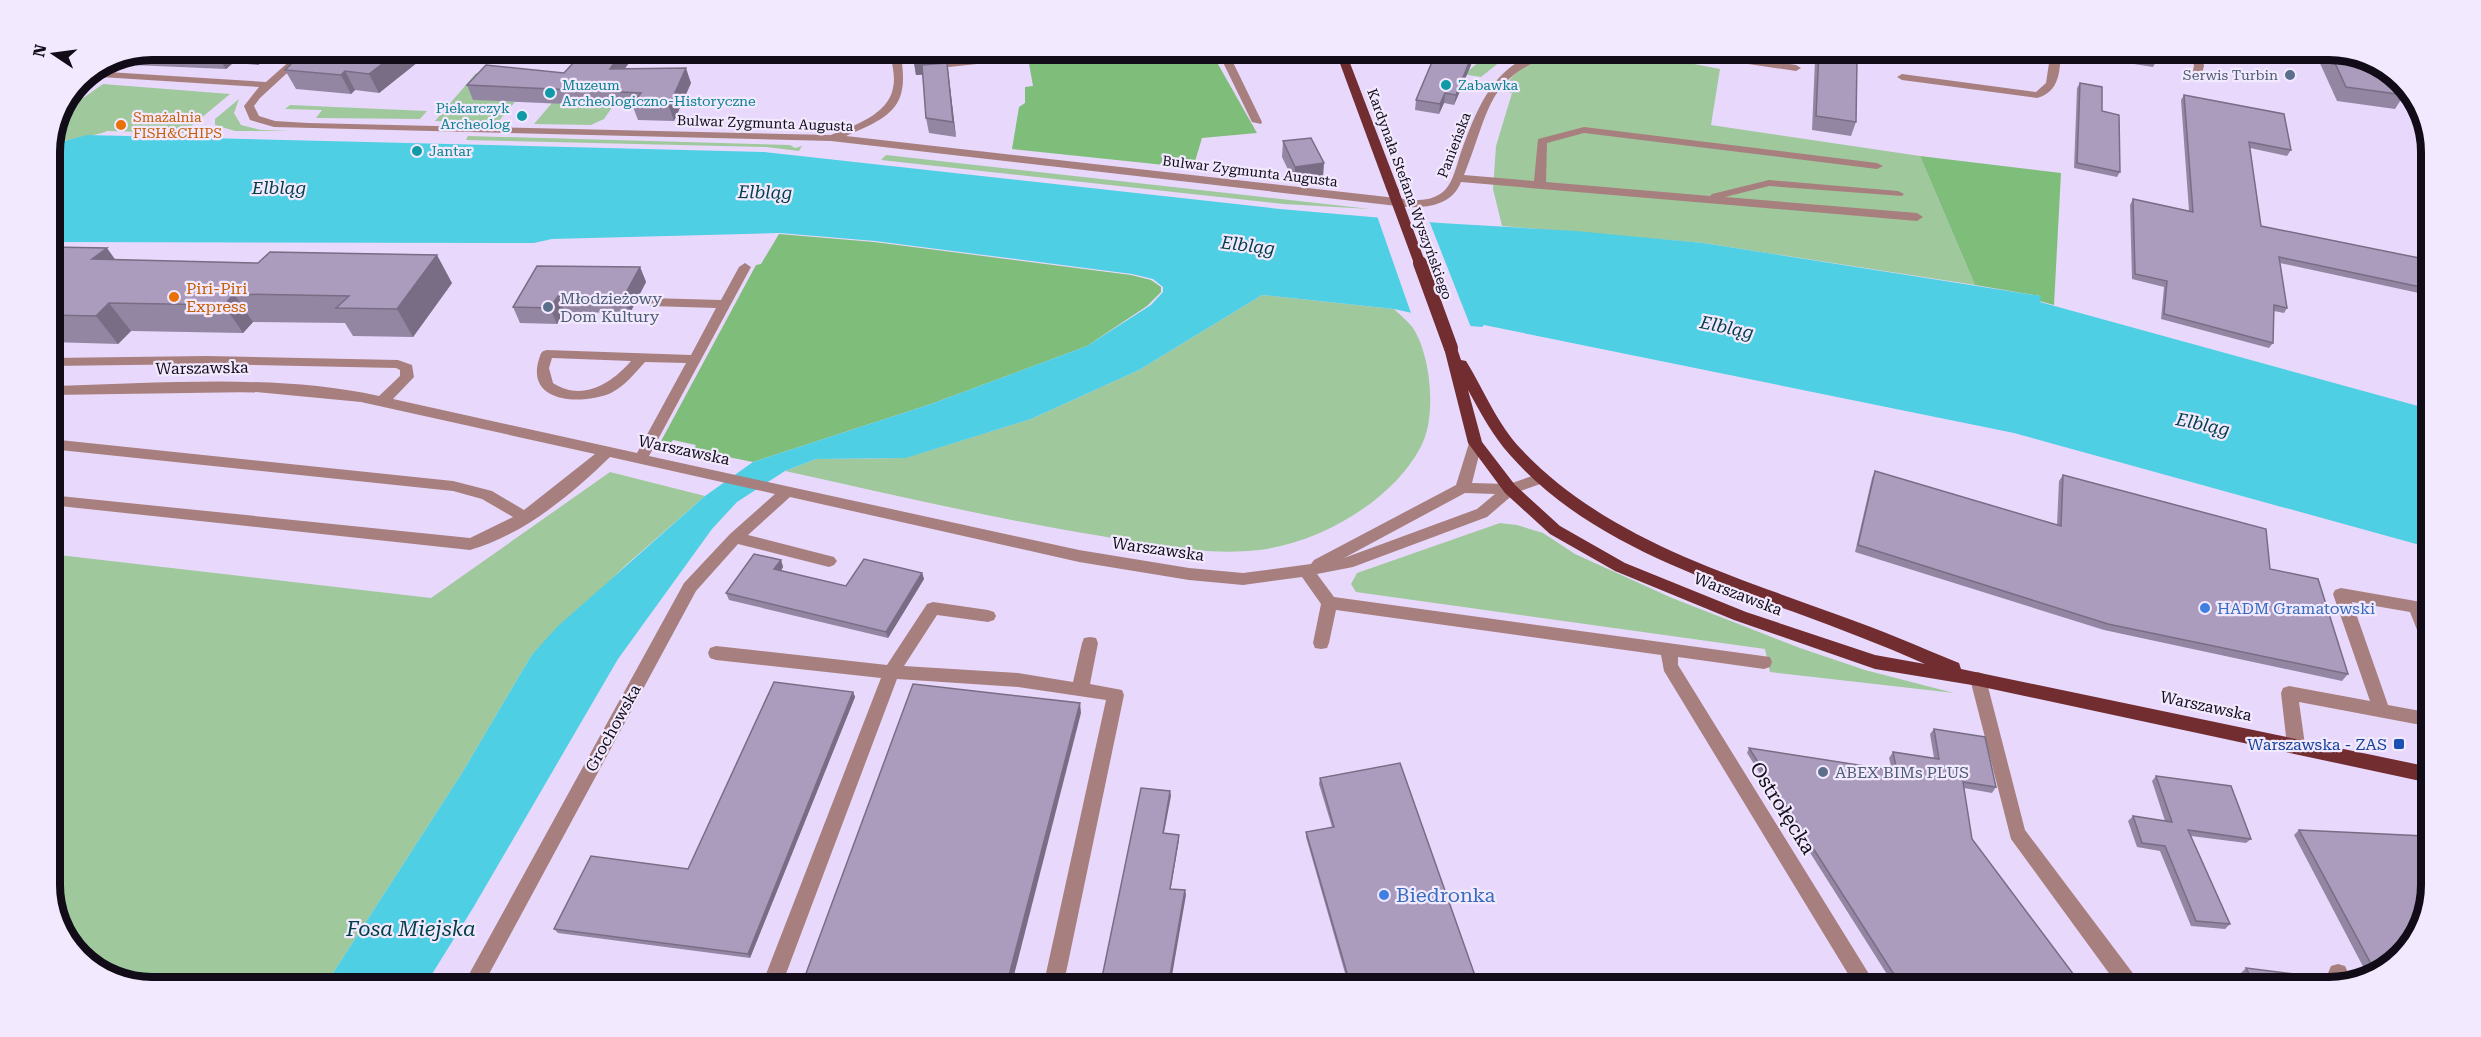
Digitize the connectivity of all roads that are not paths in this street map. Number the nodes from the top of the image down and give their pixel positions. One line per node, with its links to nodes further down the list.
1 (296, 60): 17 (street)
2 (896, 60): 19 (street)
3 (949, 60): 4 (street)
4 (987, 60)
5 (1227, 60): 18 (street)
6 (1343, 60): 24 (main road, Kardynała Stefana Wyszyńskiego)
7 (1524, 60): 21 (street, Panieńska)
8 (1742, 60): 12 (street)
9 (2055, 60): 14 (street)
10 (2198, 60): 16 (street)
11 (182, 67): 15 (street)
12 (1796, 68)
13 (102, 75): 15 (street)
14 (1902, 77)
15 (166, 79): 17 (street)
16 (2196, 79)
17 (270, 85): 19 (street, Bulwar Zygmunta Augusta)
18 (1257, 122)
19 (831, 138): 24 (street, Bulwar Zygmunta Augusta)
20 (1877, 166): 22 (street)
21 (1458, 178): 22 (street); 24 (street, Panieńska)
22 (1540, 185): 25 (street)
23 (1898, 194): 25 (street)
24 (1391, 197): 30 (main road, Kardynała Stefana Wyszyńskiego, bridge)
25 (1702, 200): 26 (street)
26 (1917, 217)
27 (745, 267): 29 (street)
28 (650, 302): 29 (street)
29 (725, 304): 32 (street)
30 (1451, 348): 36 (main road, Warszawska); 40 (main road, Warszawska)
31 (642, 357): 31 (street); 32 (street)
32 (695, 359): 39 (street)
33 (60, 362): 35 (street)
34 (60, 391): 35 (street, Warszawska)
35 (382, 402): 38 (street, Warszawska)
36 (1475, 442): 41 (street, Warszawska); 42 (main road, Warszawska)
37 (60, 445): 45 (street)
38 (606, 452): 39 (street, Warszawska); 45 (street)
39 (640, 460): 43 (street, Warszawska)
40 (1541, 478): 42 (street, Warszawska); 58 (main road, Warszawska)
41 (1463, 488): 42 (street, Warszawska); 48 (street, Warszawska)
42 (1509, 489): 48 (street, Warszawska); 58 (main road, Warszawska)
43 (786, 492): 46 (street, Grochowska); 48 (street, Warszawska)
44 (60, 501): 45 (street)
45 (523, 516)
46 (735, 538): 47 (street); 64 (street, Grochowska)
47 (829, 561)
48 (1306, 571): 49 (street)
49 (1329, 603): 53 (street); 54 (street)
50 (2421, 608): 60 (street)
51 (988, 616): 57 (street)
52 (1090, 643): 59 (street)
53 (1321, 643)
54 (1669, 650): 56 (street); 67 (street, Ostrołęcka)
55 (716, 653): 57 (street)
56 (1764, 662)
57 (891, 672): 59 (street); 65 (street)
58 (1978, 679): 62 (main road, Warszawska); 68 (street)
59 (1080, 690): 66 (street)
60 (2381, 710): 61 (street); 62 (street)
61 (2421, 718)
62 (2296, 745): 63 (main road, Warszawska)
63 (2421, 773)
64 (477, 977)
65 (775, 977)
66 (1055, 977)
67 (1861, 977)
68 (2124, 977)

